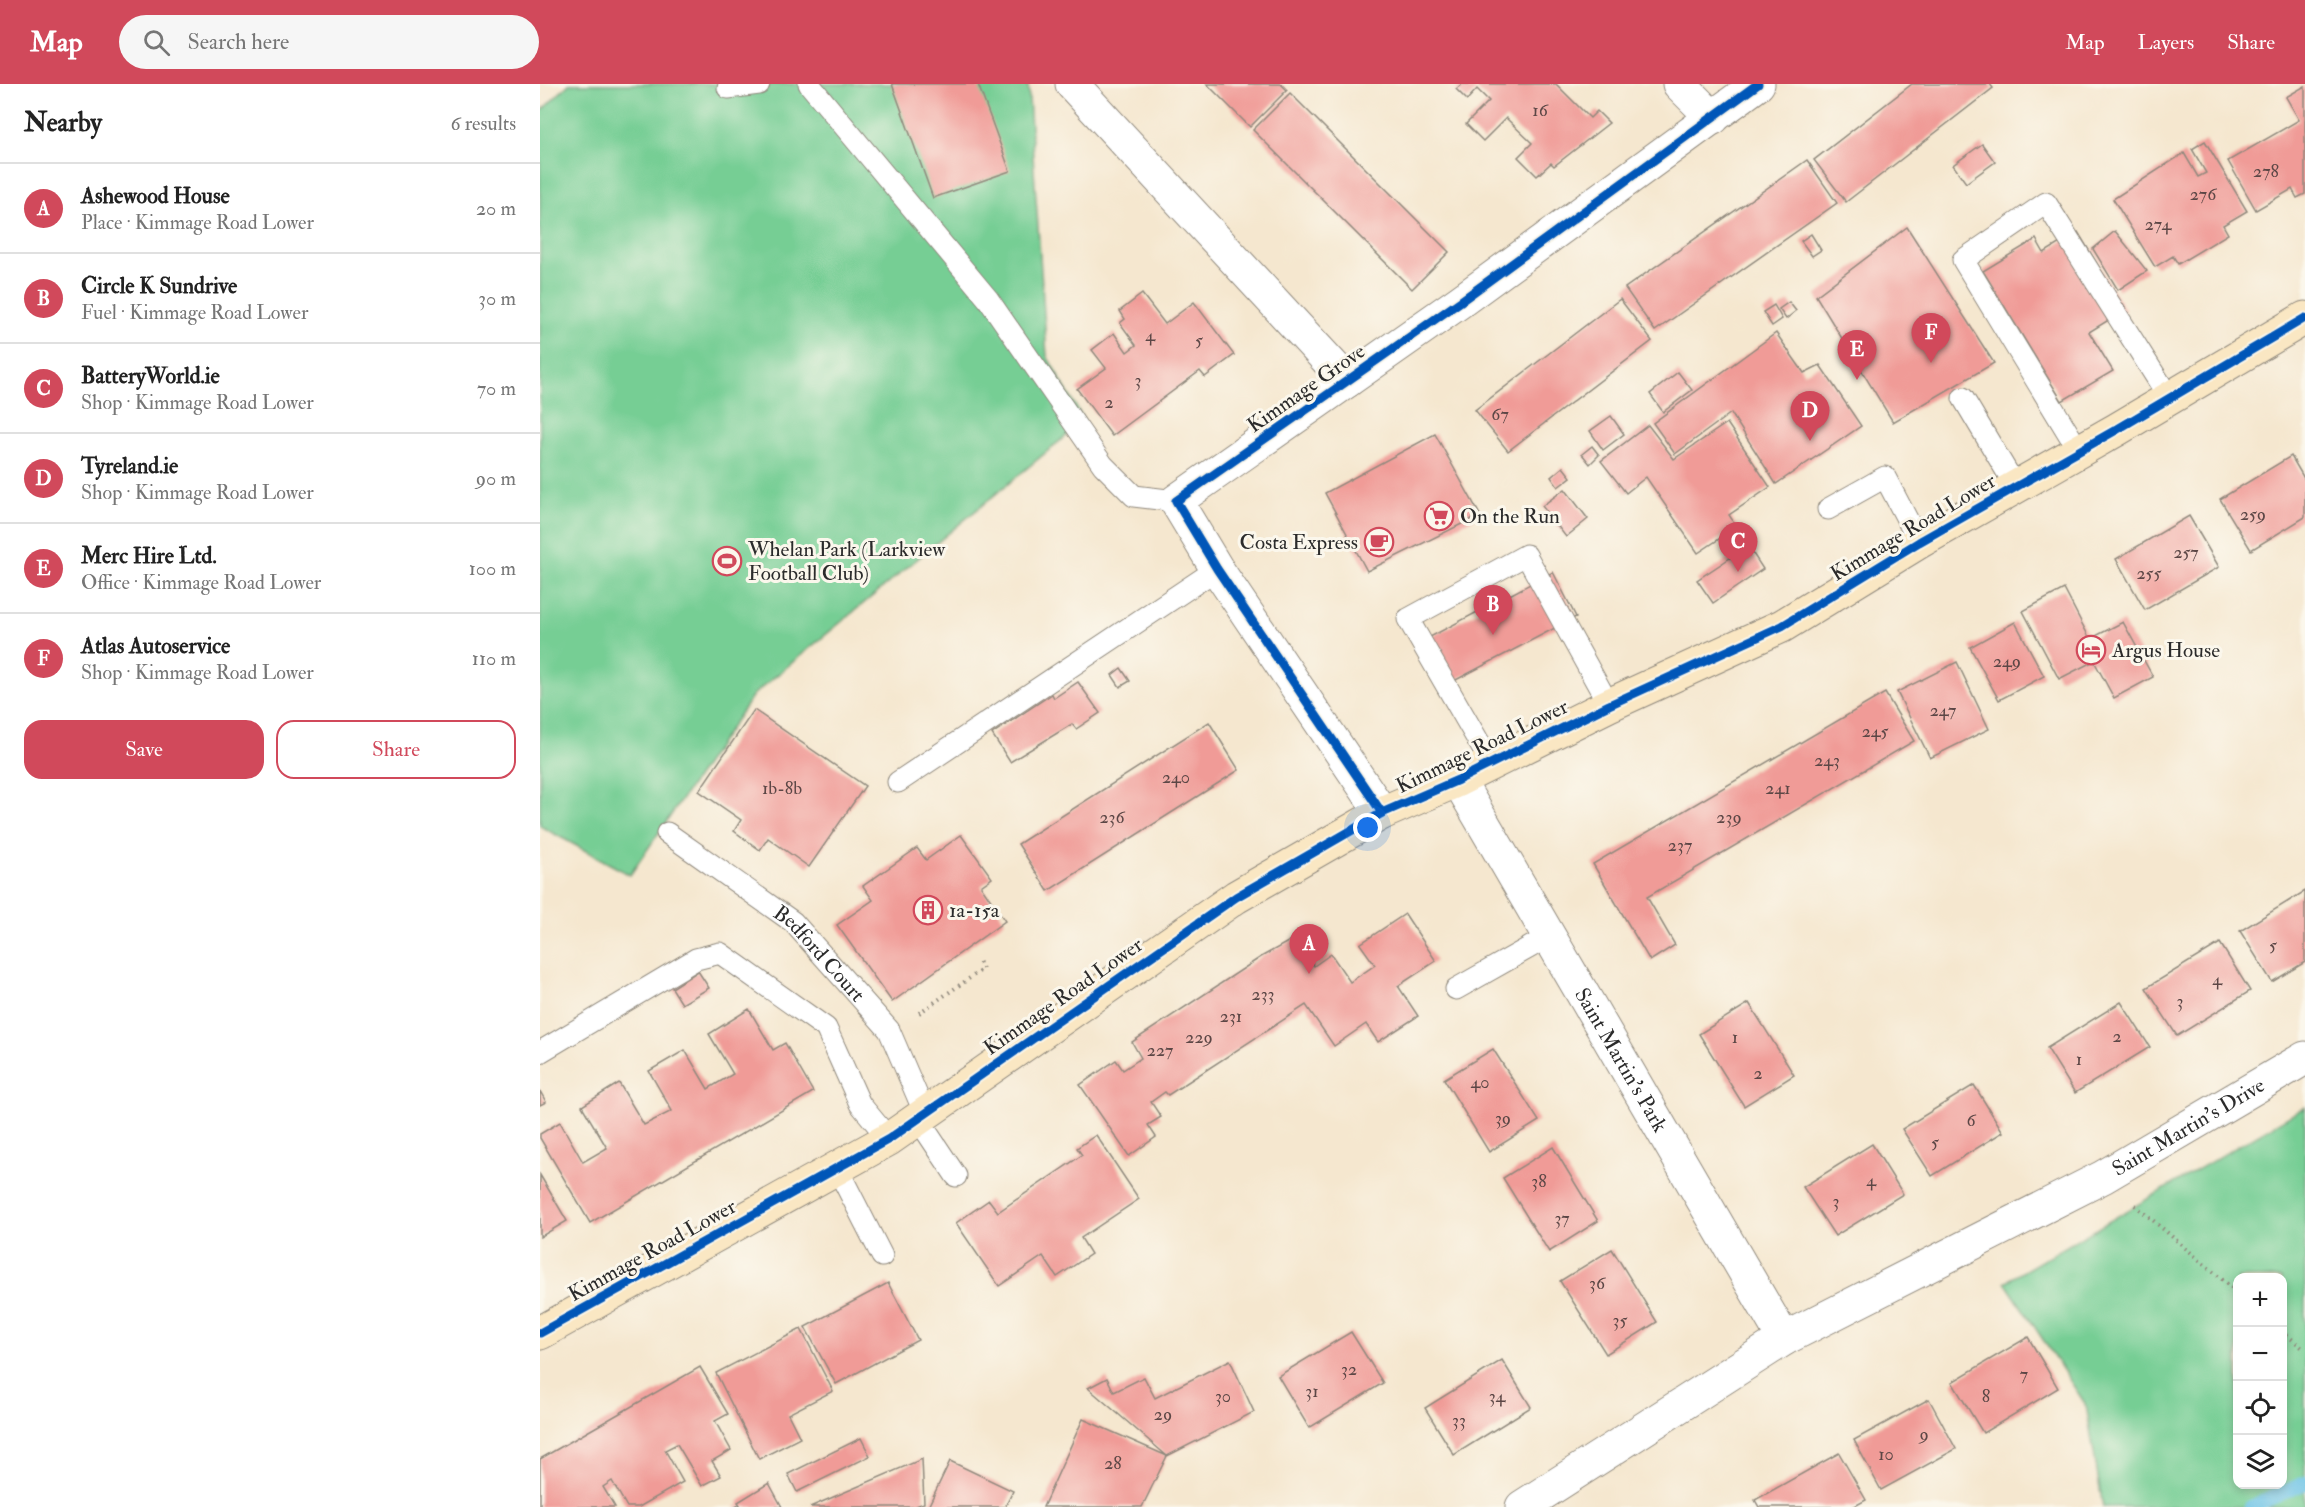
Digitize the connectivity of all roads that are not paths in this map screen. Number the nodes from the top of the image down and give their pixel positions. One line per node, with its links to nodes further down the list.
1 (759, 84): 6 (lane)
2 (810, 84): 14 (lane)
3 (1072, 84): 9 (street, Kimmage Grove)
4 (1679, 84): 7 (street)
5 (1758, 84): 7 (street, Kimmage Grove)
6 (728, 88)
7 (1713, 118): 9 (street, Kimmage Grove)
8 (2305, 318): 11 (main road, Kimmage Road Lower)
9 (1347, 381): 14 (street, Kimmage Grove)
10 (1963, 398): 13 (lane)
11 (2170, 399): 12 (main road, Kimmage Road Lower); 12 (lane)
12 (2079, 452): 13 (main road, Kimmage Road Lower)
13 (2016, 487): 16 (main road, Kimmage Road Lower)
14 (1176, 501): 17 (street)
15 (1828, 509): 16 (lane)
16 (1918, 542): 18 (main road, Kimmage Road Lower)
17 (1217, 569): 21 (lane); 22 (street)
18 (1609, 705): 19 (main road, Kimmage Road Lower); 19 (lane)
19 (1491, 763): 20 (main road, Kimmage Road Lower)
20 (1458, 780): 22 (main road, Kimmage Road Lower); 24 (street, Saint Martin's Park)
21 (898, 782)
22 (1382, 813): 28 (main road, Kimmage Road Lower)
23 (667, 833): 28 (lane, Bedford Court)
24 (1548, 937): 25 (lane); 34 (street, Saint Martin's Park)
25 (1456, 989)
26 (540, 1052): 29 (lane)
27 (2305, 1058): 34 (street, Saint Martin's Drive)
28 (921, 1117): 29 (main road, Kimmage Road Lower); 31 (lane, Bedford Court)
29 (890, 1139): 30 (main road, Kimmage Road Lower)
30 (837, 1168): 32 (lane); 33 (main road, Kimmage Road Lower)
31 (956, 1176)
32 (882, 1256)
33 (540, 1333)
34 (1784, 1339): 35 (street)
35 (1522, 1507)

